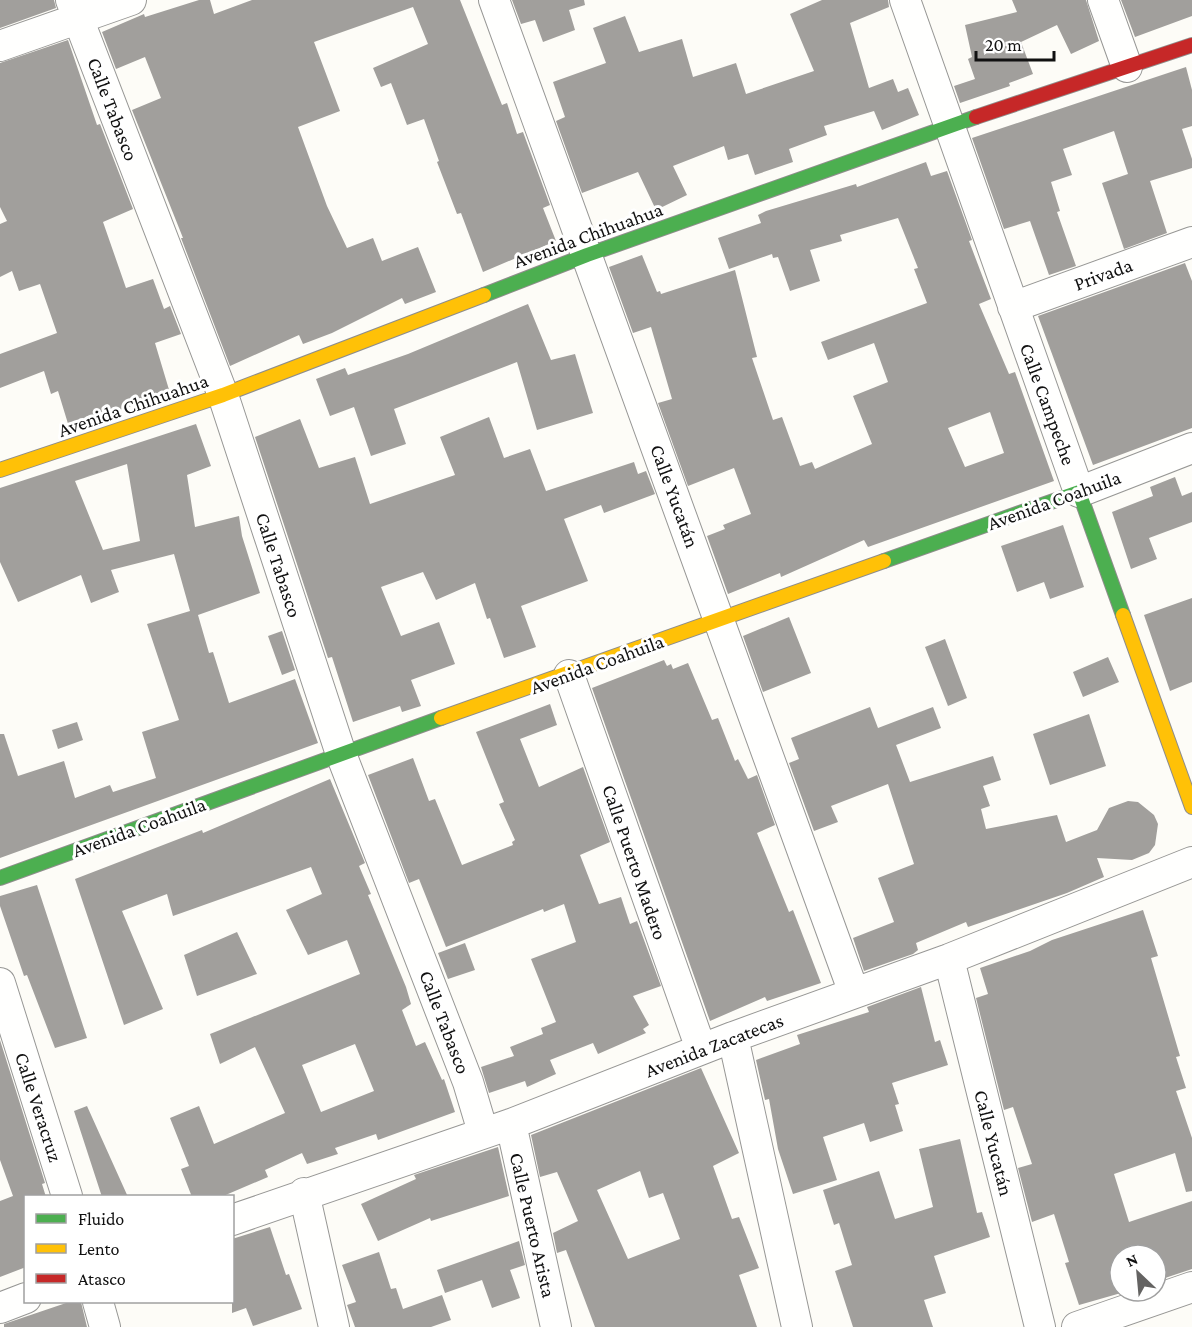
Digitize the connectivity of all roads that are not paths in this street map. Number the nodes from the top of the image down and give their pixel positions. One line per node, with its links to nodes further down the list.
1 (131, 0): 5 (street)
2 (494, 0): 11 (street, Calle Yucatán)
3 (905, 0): 9 (street, Calle Campeche)
4 (1103, 0): 8 (street)
5 (75, 9): 7 (street); 13 (street, Calle Tabasco)
6 (1192, 45): 8 (street, Avenida Chihuahua)
7 (0, 46)
8 (1127, 67): 9 (street, Avenida Chihuahua)
9 (949, 126): 11 (street, Avenida Chihuahua); 12 (street, Calle Campeche)
10 (1192, 242): 12 (street, Privada)
11 (587, 255): 13 (street, Avenida Chihuahua); 17 (street, Calle Yucatán)
12 (1013, 307): 16 (street, Calle Campeche)
13 (223, 395): 15 (street, Avenida Chihuahua); 19 (street, Calle Tabasco)
14 (1192, 448): 16 (street, Avenida Coahuila)
15 (0, 470)
16 (1079, 492): 17 (street, Avenida Coahuila); 20 (street, Calle Campeche)
17 (720, 620): 18 (street, Avenida Coahuila); 25 (street, Calle Yucatán)
18 (569, 675): 19 (street, Avenida Coahuila); 27 (street, Calle Puerto Madero)
19 (341, 754): 22 (street, Avenida Coahuila); 28 (street, Calle Tabasco)
20 (1192, 807)
21 (1192, 862): 23 (street, Avenida Zacatecas)
22 (0, 878)
23 (949, 959): 25 (street, Avenida Zacatecas); 40 (street, Calle Yucatán)
24 (0, 983): 30 (street, Calle Veracruz)
25 (854, 993): 26 (street, Avenida Zacatecas)
26 (733, 1037): 27 (street, Avenida Zacatecas); 39 (street)
27 (701, 1049): 28 (street, Avenida Zacatecas)
28 (497, 1128): 29 (street, Avenida Zacatecas); 38 (street, Calle Puerto Arista)
29 (304, 1193): 31 (street, Avenida Zacatecas); 37 (street)
30 (67, 1195)
31 (234, 1219)
32 (1192, 1287): 41 (street)
33 (24, 1299): 35 (street)
34 (98, 1303): 36 (street)
35 (0, 1308)
36 (105, 1327)
37 (334, 1327)
38 (556, 1327)
39 (797, 1327)
40 (1040, 1327)
41 (1077, 1327)

